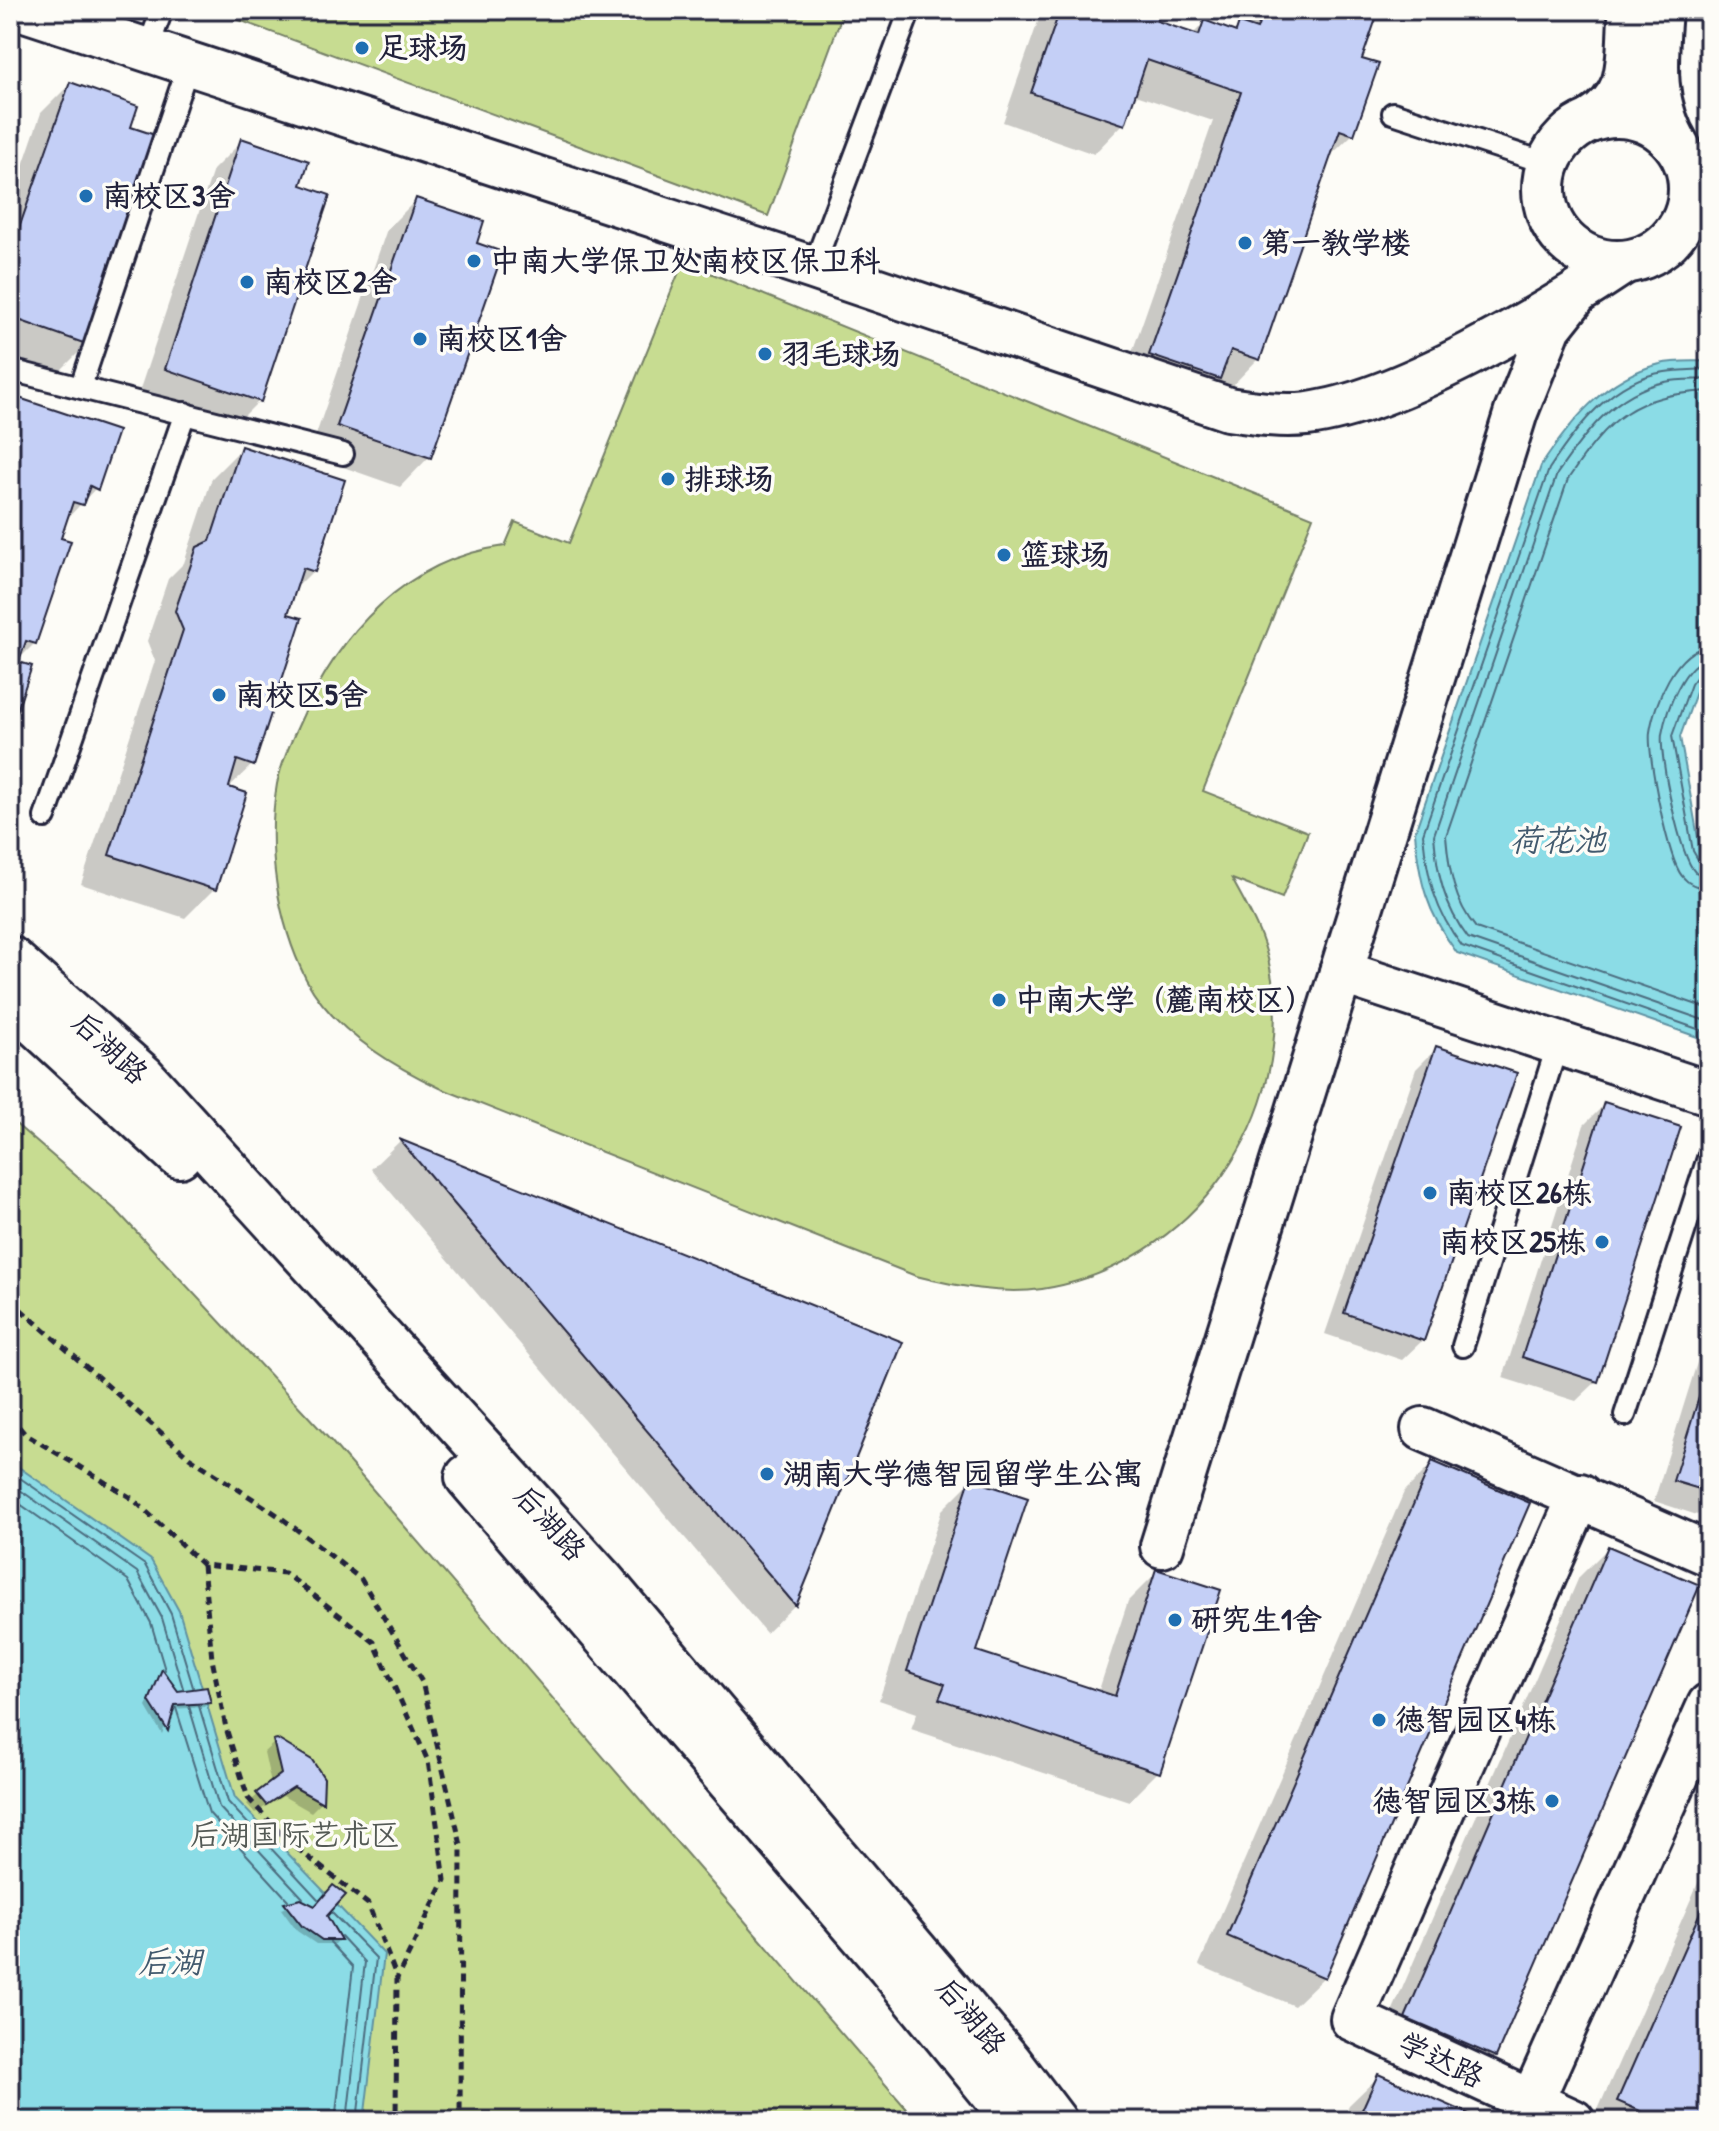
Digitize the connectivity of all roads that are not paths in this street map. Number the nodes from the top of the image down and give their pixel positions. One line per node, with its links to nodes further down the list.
1 (25, 10): 6 (street)
2 (162, 10): 6 (lane)
3 (910, 10): 15 (lane)
4 (1631, 10): 9 (street)
5 (1660, 10): 10 (street)
6 (148, 48): 7 (street)
7 (189, 63): 15 (street); 18 (lane)
8 (1393, 113): 11 (lane)
9 (1592, 120): 10 (street); 11 (street)
10 (1676, 146): 12 (street); 14 (street)
11 (1549, 164): 14 (street)
12 (1709, 181)
13 (1709, 240): 14 (street)
14 (1637, 258): 16 (street)
15 (813, 268): 16 (street)
16 (1576, 294): 23 (street)
17 (10, 370): 18 (lane)
18 (81, 386): 19 (lane)
19 (185, 413): 20 (lane); 21 (lane)
20 (343, 454)
21 (45, 817)
22 (10, 959): 37 (main road, 后湖路)
23 (1341, 972): 25 (street); 32 (street)
24 (10, 1000): 36 (main road, 后湖路)
25 (1558, 1043): 26 (street); 28 (lane)
26 (1709, 1093)
27 (1709, 1155): 29 (lane)
28 (1463, 1346)
29 (1625, 1415)
30 (1423, 1429): 31 (street)
31 (1580, 1495): 33 (street); 35 (street, 学达路)
32 (1162, 1546)
33 (1709, 1554)
34 (1709, 1705): 35 (street)
35 (1527, 2112): 38 (street, 学达路)
36 (1016, 2121)
37 (1054, 2121)
38 (1573, 2121)

